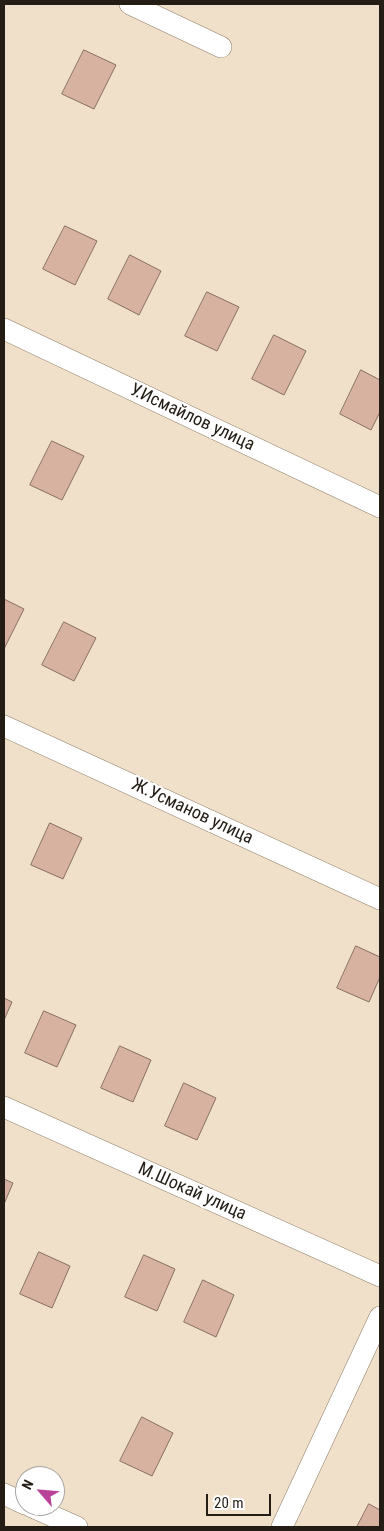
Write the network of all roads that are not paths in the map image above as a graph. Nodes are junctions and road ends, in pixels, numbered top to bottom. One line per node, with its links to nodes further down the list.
1 (130, 4): 2 (street)
2 (221, 47)
3 (4, 329): 4 (street, У.Исмайлов улица)
4 (380, 507)
5 (4, 726): 6 (street, Ж.Усманов улица)
6 (380, 898)
7 (4, 1108): 8 (street, М.Шокай улица)
8 (380, 1276)
9 (380, 1317): 12 (street)
10 (52, 1516): 11 (street)
11 (77, 1527)
12 (282, 1527)

